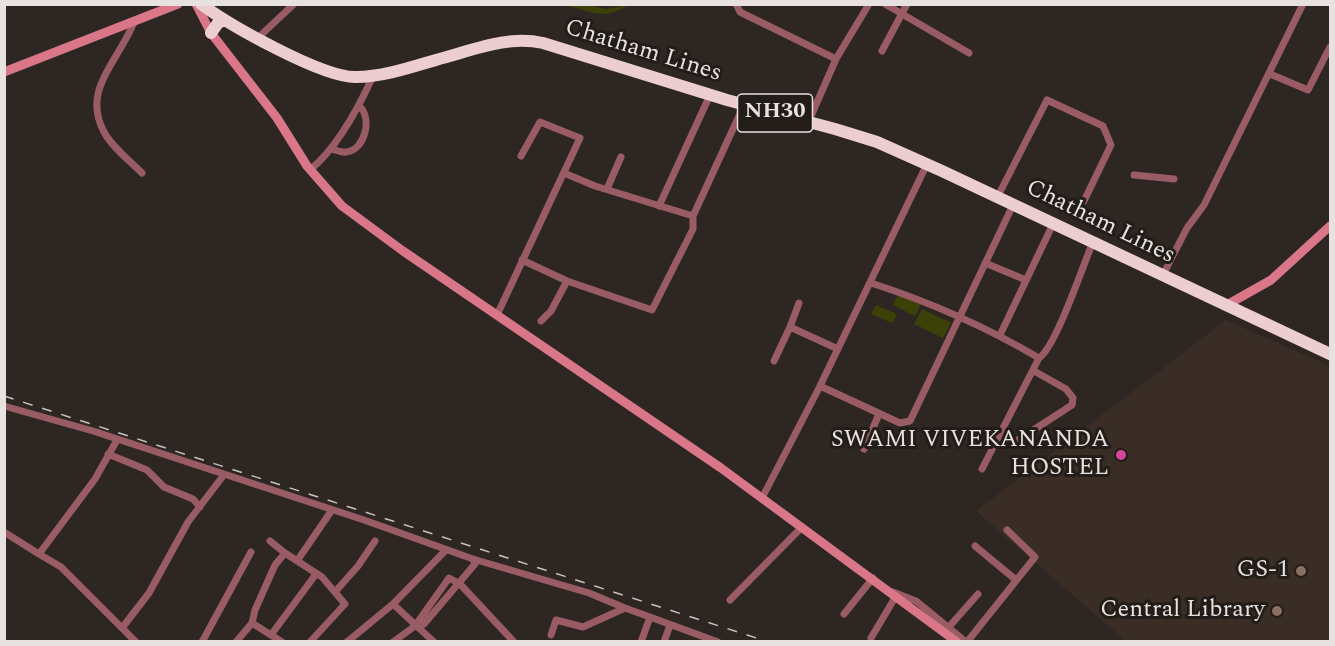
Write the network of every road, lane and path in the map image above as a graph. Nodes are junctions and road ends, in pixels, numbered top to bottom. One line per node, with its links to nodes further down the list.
1 (178, 4): 13 (street)
2 (196, 4): 14 (street)
3 (201, 4): 12 (highway, Chatham Lines / NH30)
4 (212, 4): 15 (highway, Chatham Lines / NH30)
5 (294, 4): 15 (street)
6 (736, 4): 19 (street)
7 (869, 4): 19 (street)
8 (885, 4): 11 (street)
9 (907, 4): 11 (street)
10 (1304, 4): 21 (street)
11 (902, 14): 17 (street); 18 (street)
12 (225, 20): 14 (highway); 22 (highway, Chatham Lines / NH30)
13 (134, 22): 20 (street); 33 (street)
14 (211, 33): 32 (street)
15 (262, 34): 26 (highway, Chatham Lines / NH30)
16 (1330, 47): 21 (street)
17 (882, 51)
18 (969, 53)
19 (836, 59): 27 (street)
20 (4, 72)
21 (1269, 74): 48 (street)
22 (373, 76): 23 (highway, Chatham Lines / NH30); 25 (street)
23 (710, 95): 24 (highway, Chatham Lines / NH30); 41 (street)
24 (744, 105): 26 (highway, Chatham Lines / NH30); 42 (street)
25 (359, 106): 28 (street); 28 (street)
26 (767, 108): 27 (highway, Chatham Lines / NH30); 31 (highway, Chatham Lines / NH30)
27 (812, 116): 38 (highway, Chatham Lines / NH30)
28 (332, 148): 32 (street)
29 (521, 156): 34 (street)
30 (621, 157): 37 (street)
31 (927, 164): 40 (highway, Chatham Lines / NH30); 51 (street)
32 (310, 170): 54 (street)
33 (142, 173)
34 (564, 173): 37 (street); 46 (street)
35 (1134, 175): 36 (street)
36 (1174, 179)
37 (607, 189): 41 (street)
38 (1000, 192): 39 (street); 48 (highway, Chatham Lines / NH30)
39 (1084, 201)
40 (1013, 205): 43 (highway, Chatham Lines / NH30); 47 (street)
41 (659, 206): 42 (street)
42 (693, 216): 50 (street)
43 (1053, 224): 45 (highway, Chatham Lines / NH30); 49 (street)
44 (1330, 226): 53 (street)
45 (1092, 242): 53 (highway, Chatham Lines / NH30); 62 (street)
46 (522, 260): 50 (street); 54 (street)
47 (985, 262): 49 (street); 55 (street)
48 (1166, 271): 53 (highway, Chatham Lines / NH30)
49 (1026, 280): 58 (street)
50 (567, 281): 56 (street)
51 (871, 283): 55 (street); 59 (street)
52 (799, 303): 57 (street)
53 (1228, 304): 60 (highway, Chatham Lines / NH30); 61 (highway, Chatham Lines / NH30)
54 (497, 315): 74 (street)
55 (960, 316): 58 (street); 67 (street)
56 (541, 321)
57 (790, 327): 59 (street); 63 (street)
58 (1000, 335): 62 (street)
59 (838, 349): 65 (street)
60 (1330, 349)
61 (1330, 354)
62 (1040, 358): 64 (street)
63 (774, 361)
64 (1034, 371): 68 (street); 68 (street)
65 (820, 386): 67 (street); 74 (street)
66 (4, 406): 69 (street)
67 (879, 414): 70 (street)
68 (1000, 435): 72 (street)
69 (117, 440): 71 (street); 73 (street)
70 (864, 449)
71 (108, 454): 75 (street); 86 (street)
72 (982, 470)
73 (223, 476): 75 (street); 76 (street)
74 (762, 498): 77 (street)
75 (200, 507): 104 (street)
76 (332, 510): 83 (street); 88 (street)
77 (802, 527): 90 (street); 96 (street)
78 (1007, 530): 91 (street)
79 (4, 532): 86 (street)
80 (270, 540): 85 (street)
81 (375, 541): 93 (street)
82 (975, 546): 91 (street)
83 (446, 550): 87 (street); 97 (street)
84 (251, 552): 111 (street)
85 (285, 553): 88 (street); 101 (street)
86 (39, 554): 104 (street)
87 (473, 559): 92 (street); 98 (street)
88 (297, 561): 89 (street)
89 (316, 574): 93 (street); 106 (street)
90 (873, 579): 94 (street); 99 (street)
91 (1016, 580): 122 (street)
92 (459, 584): 103 (street); 103 (street); 118 (street)
93 (335, 592): 114 (street)
94 (893, 593): 105 (street); 108 (street); 121 (street)
95 (978, 594): 105 (street)
96 (730, 600)
97 (393, 604): 103 (street); 115 (street)
98 (625, 608): 100 (street); 107 (street)
99 (844, 614)
100 (650, 617): 102 (street); 119 (street)
101 (252, 623): 106 (street); 112 (street)
102 (670, 625): 109 (street); 120 (street)
103 (415, 626): 116 (street); 117 (street)
104 (122, 628): 110 (street)
105 (948, 628): 122 (street)
106 (271, 635): 113 (street)
107 (551, 635)
108 (871, 638)
109 (713, 641)
110 (136, 642)
111 (202, 642)
112 (236, 642)
113 (282, 642)
114 (310, 642)
115 (347, 642)
116 (393, 642)
117 (434, 642)
118 (514, 642)
119 (641, 642)
120 (664, 642)
121 (957, 642)
122 (967, 642)

